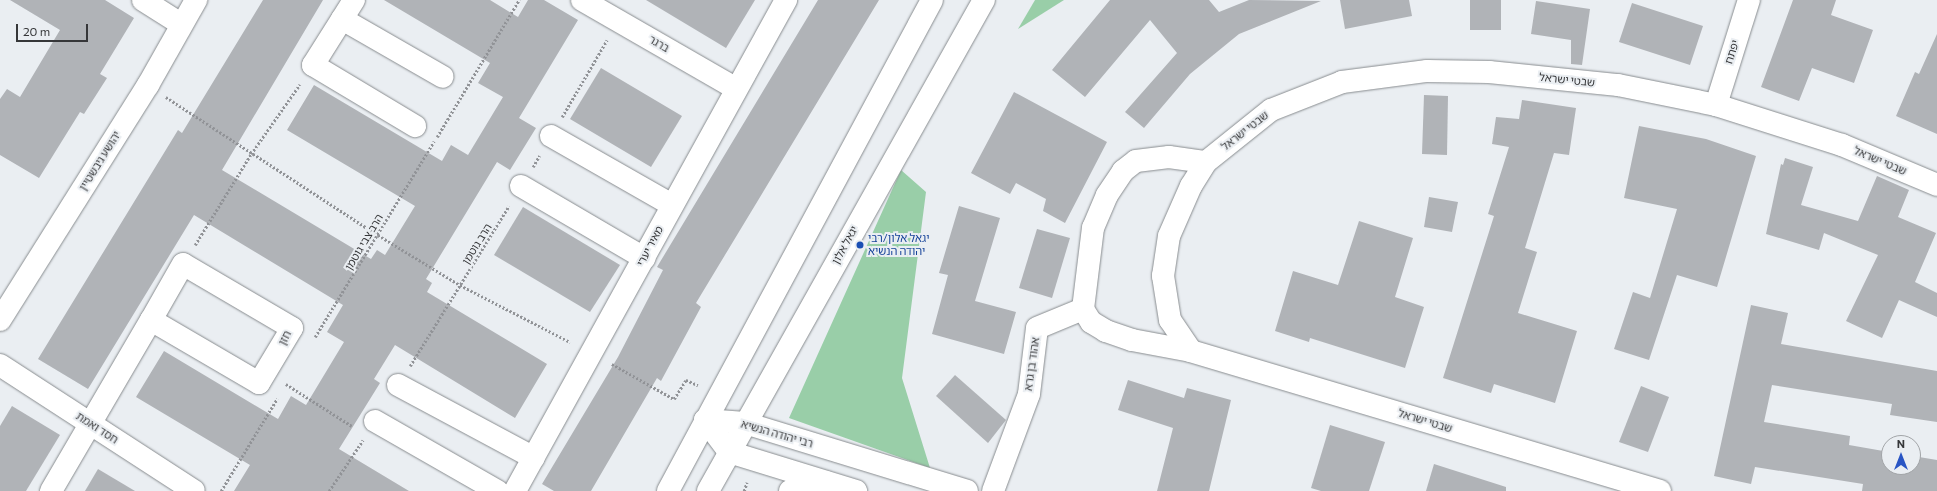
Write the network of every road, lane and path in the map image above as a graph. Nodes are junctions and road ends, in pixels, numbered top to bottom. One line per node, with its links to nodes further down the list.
1 (143, 0): 12 (street)
2 (196, 0): 12 (street, יהושע גיבשטיין)
3 (354, 0): 10 (street)
4 (519, 0): 25 (path, הרב צבי גוטמן)
5 (582, 0): 11 (street, ברגר)
6 (786, 0): 16 (street, מאיר יערי)
7 (932, 0): 41 (street)
8 (984, 0): 44 (street, יגאל אלון)
9 (1749, 0): 17 (street, יפתח)
10 (342, 19): 13 (street); 14 (street)
11 (618, 21): 16 (street, ברגר); 19 (path, הרב גוטמן)
12 (180, 24): 15 (street, יהושע גיבשטיין)
13 (313, 65): 18 (street); 20 (path)
14 (443, 78)
15 (148, 85): 20 (path); 30 (street, יהושע גיבשטיין)
16 (735, 88): 24 (street, מאיר יערי)
17 (1716, 104): 21 (street, שבטי ישראל); 22 (street, שבטי ישראל)
18 (415, 126)
19 (551, 136): 23 (path, הרב גוטמן); 24 (street)
20 (251, 154): 25 (path); 27 (path)
21 (1206, 162): 29 (street); 33 (street, שבטי ישראל)
22 (1937, 185)
23 (521, 186): 26 (street); 28 (path, הרב גוטמן)
24 (672, 205): 26 (street, מאיר יערי)
25 (378, 235): 28 (path); 32 (path, הרב צבי גוטמן)
26 (644, 258): 34 (street, מאיר יערי)
27 (183, 264): 31 (street); 31 (street, חזן)
28 (460, 285): 34 (path); 38 (path, הרב גוטמן)
29 (1083, 309): 33 (street, שבטי ישראל); 60 (street, אהוד בן גרא)
30 (0, 320)
31 (151, 320): 43 (street)
32 (313, 340)
33 (1191, 352): 61 (street, שבטי ישראל)
34 (592, 354): 41 (path); 47 (street, מאיר יערי)
35 (0, 365): 43 (street, חסד ואמת)
36 (290, 378): 37 (path)
37 (286, 384): 39 (path); 45 (path)
38 (398, 385): 47 (street)
39 (283, 390)
40 (280, 394): 51 (path)
41 (719, 394): 42 (street)
42 (705, 420): 44 (street, רבי יהודה הנשיא); 46 (street); 55 (street)
43 (91, 424): 49 (street); 50 (street, חסד ואמת)
44 (745, 424): 46 (street, יגאל אלון); 59 (street, רבי יהודה הנשיא)
45 (371, 428): 52 (path); 53 (street)
46 (729, 452): 48 (street); 56 (street, יגאל אלון)
47 (534, 458): 54 (street, מאיר יערי)
48 (827, 482): 57 (street); 58 (street)
49 (51, 491)
50 (194, 491)
51 (222, 491)
52 (329, 491)
53 (497, 491)
54 (515, 491)
55 (668, 491)
56 (708, 491)
57 (790, 491)
58 (856, 491)
59 (967, 491)
60 (993, 491)
61 (1660, 491)

